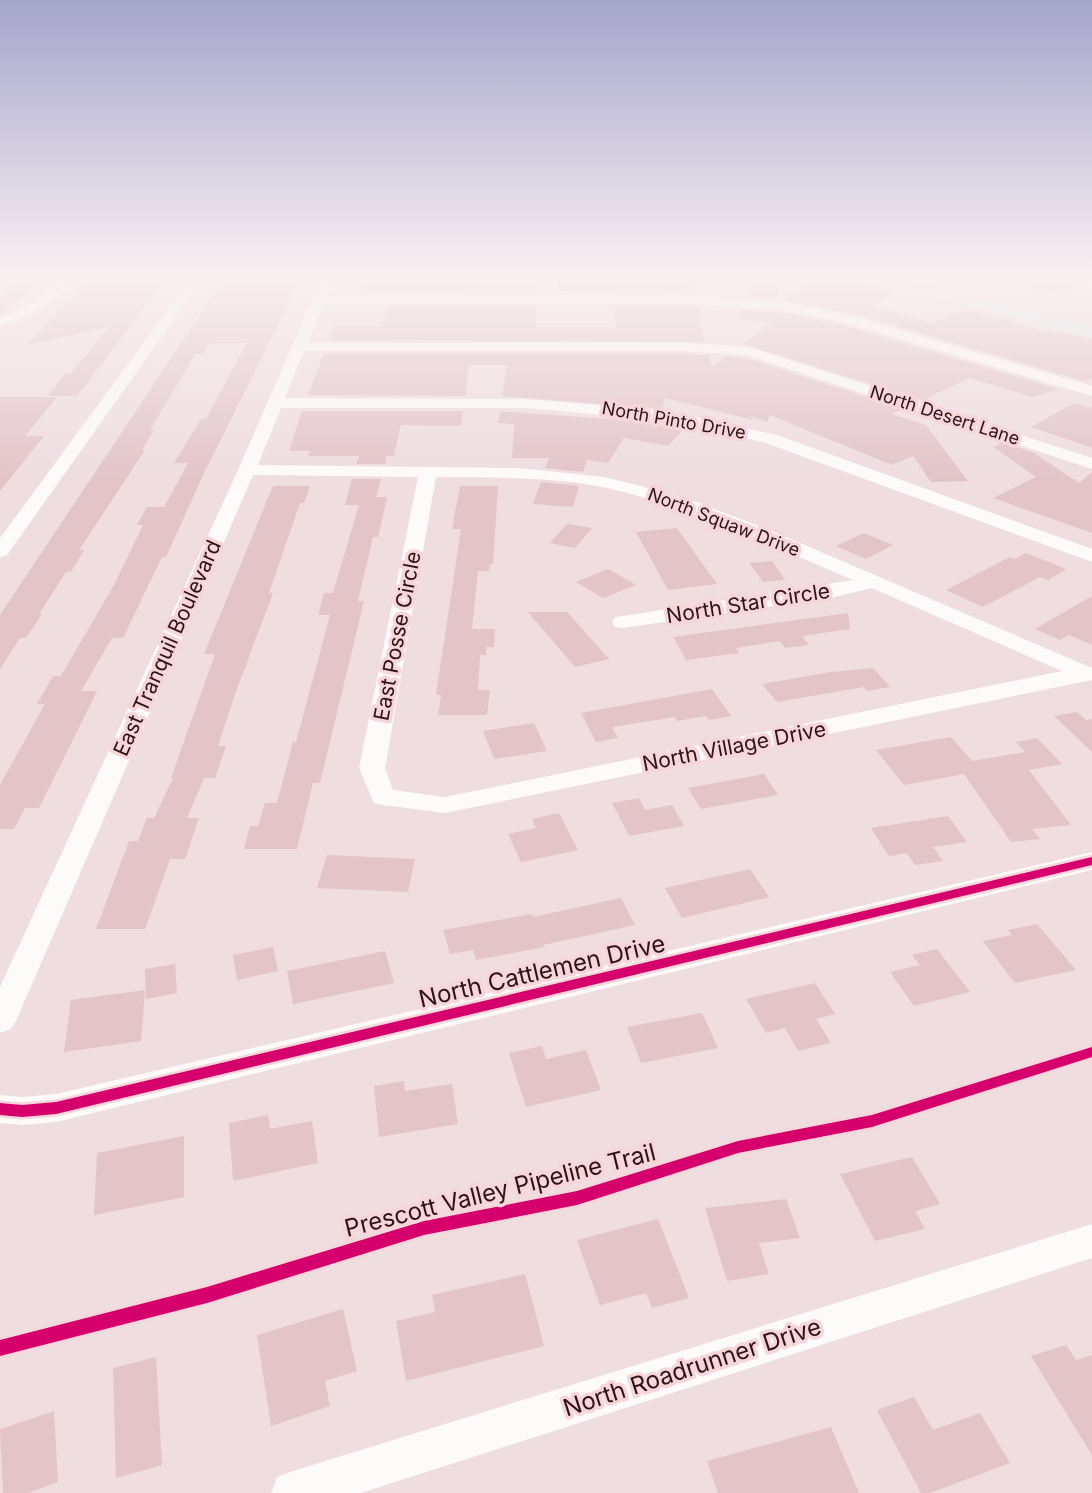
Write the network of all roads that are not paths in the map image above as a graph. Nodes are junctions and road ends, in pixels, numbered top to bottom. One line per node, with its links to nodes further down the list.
1 (148, 343): 10 (street)
2 (299, 343): 4 (street, East Tranquil Boulevard)
3 (927, 343): 5 (street)
4 (297, 347): 6 (street, East Tranquil Boulevard); 7 (street, North Desert Lane)
5 (1092, 391)
6 (276, 403): 8 (street, East Tranquil Boulevard); 12 (street, North Pinto Drive)
7 (1092, 464)
8 (247, 470): 9 (street, North Squaw Drive); 18 (street, East Tranquil Boulevard)
9 (428, 472): 13 (street, North Squaw Drive); 16 (street, East Posse Circle)
10 (8, 529): 11 (street)
11 (0, 551)
12 (1092, 556)
13 (873, 582): 14 (street, North Star Circle); 15 (street, North Squaw Drive)
14 (623, 622)
15 (1088, 675): 16 (street, North Village Drive)
16 (383, 797)
17 (1092, 861): 19 (street, North Cattlemen Drive)
18 (0, 1021)
19 (0, 1109)
20 (1092, 1241): 21 (street, North Roadrunner Drive)
21 (293, 1493)

